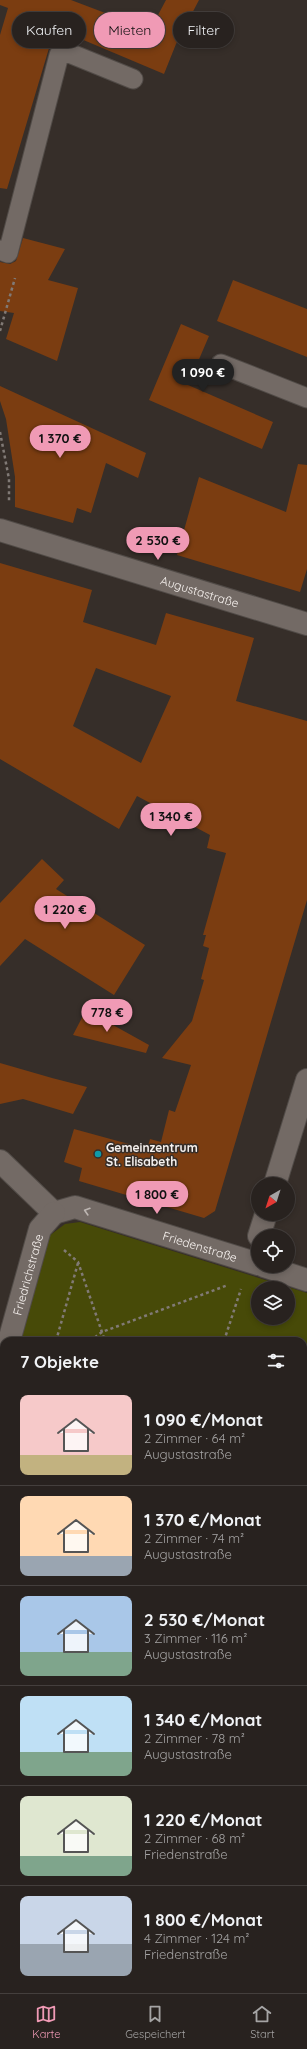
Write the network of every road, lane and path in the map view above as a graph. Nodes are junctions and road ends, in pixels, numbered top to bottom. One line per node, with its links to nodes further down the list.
1 (133, 79): 2 (lane)
2 (4, 252): 3 (path)
3 (0, 331)
4 (221, 364): 5 (lane)
5 (307, 398)
6 (0, 432): 7 (path)
7 (9, 506)
8 (0, 530): 9 (street, Augustastraße)
9 (307, 624)
10 (307, 1080): 12 (street)
11 (0, 1161): 13 (street)
12 (277, 1177)
13 (54, 1213): 14 (street, Friedrichstraße); 16 (street, Friedenstraße, one-way to 13)
14 (40, 1229): 15 (path); 22 (street, Friedrichstraße)
15 (78, 1262): 21 (path); 23 (path)
16 (251, 1267)
17 (251, 1270): 21 (path)
18 (253, 1273): 26 (path)
19 (277, 1273): 20 (street, Friedenstraße)
20 (307, 1280)
21 (102, 1332): 24 (path); 25 (path)
22 (10, 1337)
23 (57, 1337)
24 (95, 1337)
25 (104, 1337)
26 (226, 1337)

